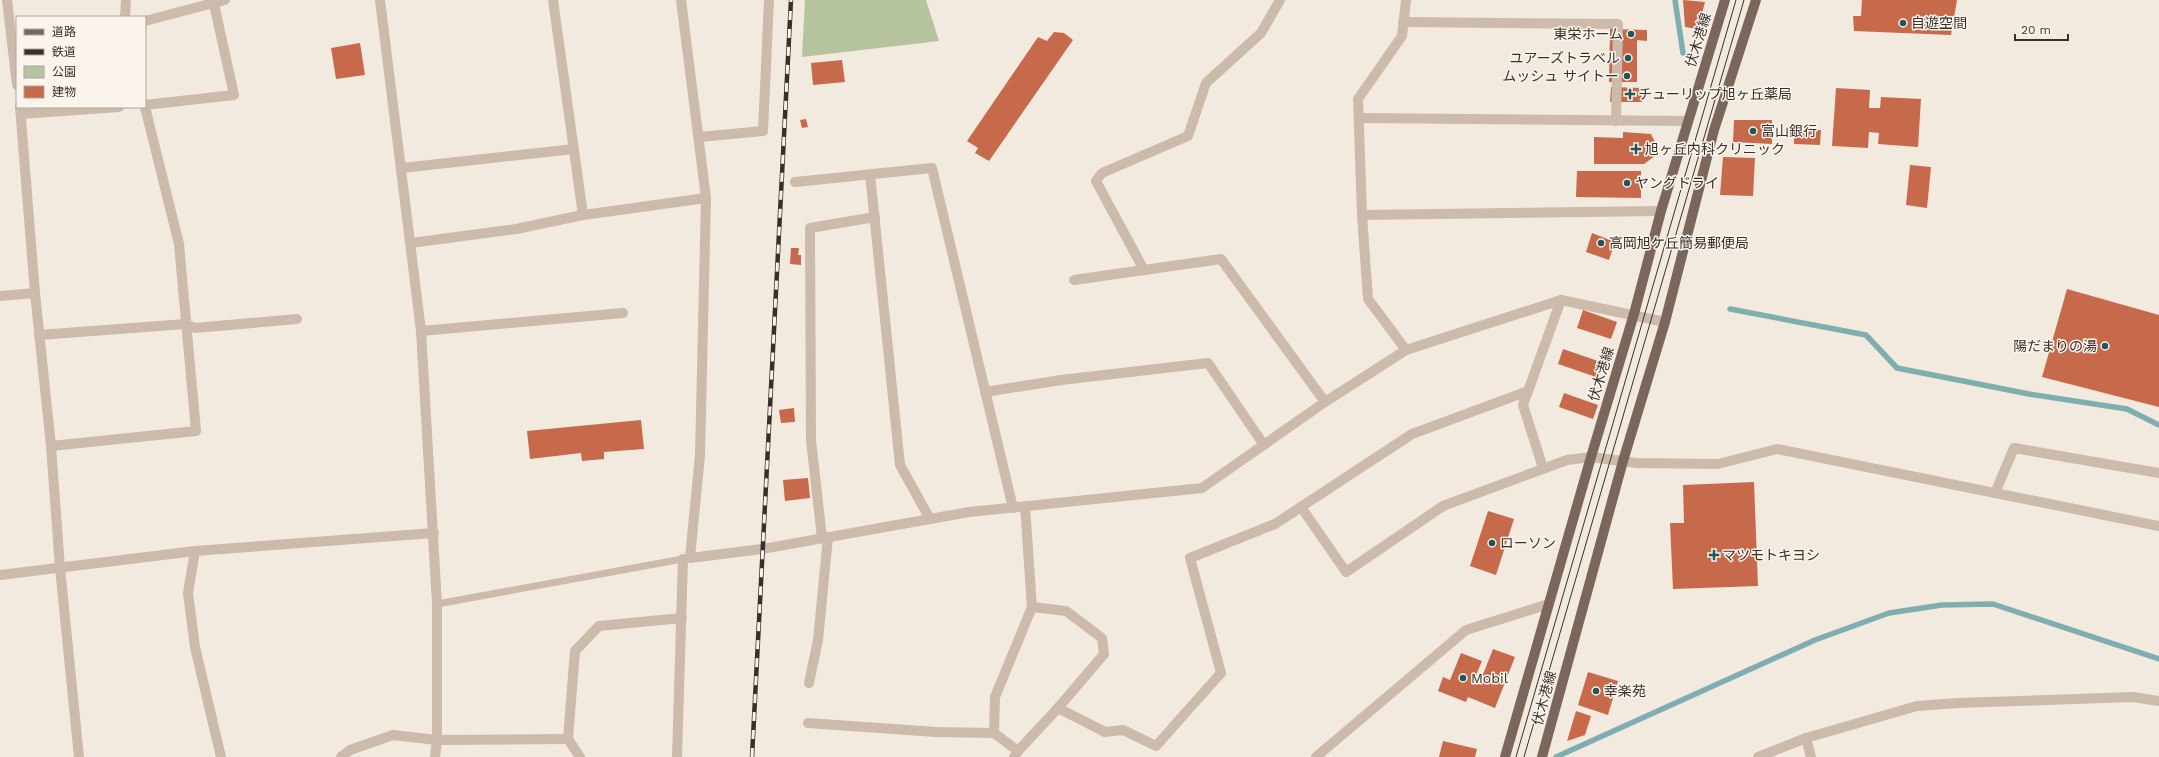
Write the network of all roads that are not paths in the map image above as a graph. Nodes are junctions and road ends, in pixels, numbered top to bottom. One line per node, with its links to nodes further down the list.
1 (7, 0): 16 (street)
2 (126, 0): 13 (street)
3 (225, 0): 12 (street)
4 (380, 0): 26 (street)
5 (553, 0): 25 (street)
6 (681, 0): 24 (street)
7 (769, 0): 24 (street)
8 (1280, 0): 35 (street)
9 (1406, 0): 15 (street)
10 (1725, 0): 23 (main road, 伏木港線)
11 (1756, 0): 43 (main road, 伏木港線)
12 (214, 4): 14 (street); 17 (street)
13 (125, 16)
14 (146, 20)
15 (1404, 22): 21 (street); 22 (street)
16 (16, 76)
17 (146, 106)
18 (94, 108): 20 (street)
19 (145, 108): 44 (street)
20 (20, 111): 37 (street)
21 (1359, 118): 22 (street); 32 (street)
22 (1616, 121): 23 (street)
23 (1687, 121): 30 (main road, 伏木港線)
24 (699, 137): 29 (street)
25 (574, 149): 26 (street); 31 (street)
26 (402, 168): 34 (street)
27 (870, 174): 28 (street); 33 (street); 49 (street)
28 (795, 182)
29 (706, 198): 31 (street); 66 (street)
30 (1661, 210): 32 (street); 41 (main road, 伏木港線)
31 (583, 215): 34 (street)
32 (1362, 215): 47 (street)
33 (875, 217): 61 (street); 64 (street)
34 (411, 243): 45 (street)
35 (1144, 270): 36 (street); 50 (street)
36 (1074, 280)
37 (35, 294): 38 (street); 46 (street)
38 (0, 296)
39 (1561, 300): 41 (street); 47 (street); 48 (street)
40 (623, 313): 45 (street)
41 (1634, 314): 43 (street); 53 (main road, 伏木港線)
42 (297, 319): 44 (street)
43 (1665, 322): 54 (main road, 伏木港線)
44 (186, 324): 46 (street); 52 (street)
45 (422, 331): 63 (street)
46 (39, 335): 52 (street)
47 (1406, 350): 50 (street)
48 (1528, 391): 55 (street); 59 (street)
49 (985, 392): 51 (street); 60 (street)
50 (1325, 402): 51 (street)
51 (1264, 445): 58 (street)
52 (51, 446): 67 (street)
53 (1591, 457): 54 (street); 55 (street); 70 (main road, 伏木港線)
54 (1623, 461): 57 (street); 90 (main road, 伏木港線)
55 (1543, 468): 59 (street)
56 (2159, 473): 57 (street)
57 (1995, 493): 62 (street)
58 (1025, 506): 60 (street); 71 (street)
59 (1301, 507): 75 (street)
60 (1013, 508): 61 (street)
61 (930, 519): 64 (street)
62 (2159, 526)
63 (434, 533): 65 (street); 69 (street)
64 (825, 538): 66 (street); 73 (street)
65 (196, 551): 67 (street); 83 (street)
66 (686, 559): 69 (lane); 72 (street)
67 (60, 568): 68 (street); 82 (street)
68 (0, 575)
69 (437, 604): 80 (street)
70 (1549, 604): 88 (street); 89 (main road, 伏木港線)
71 (1032, 607): 75 (street); 77 (street)
72 (682, 618): 79 (street); 87 (street)
73 (809, 683)
74 (2159, 701): 78 (street)
75 (1058, 708): 81 (street)
76 (808, 723): 77 (street)
77 (994, 733): 81 (street)
78 (1806, 738): 91 (street); 92 (street)
79 (568, 739): 80 (street); 86 (street)
80 (437, 740): 84 (street); 85 (street)
81 (1016, 754)
82 (80, 757)
83 (221, 757)
84 (341, 757)
85 (435, 757)
86 (580, 757)
87 (676, 757)
88 (1316, 757)
89 (1505, 757)
90 (1542, 757)
91 (1758, 757)
92 (1811, 757)

